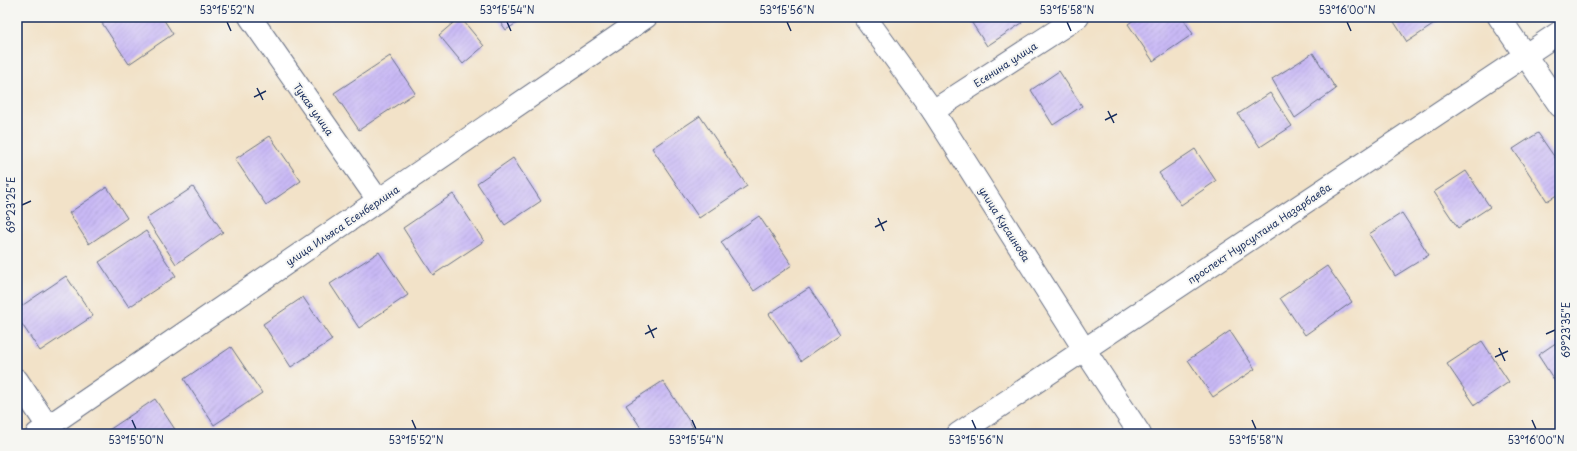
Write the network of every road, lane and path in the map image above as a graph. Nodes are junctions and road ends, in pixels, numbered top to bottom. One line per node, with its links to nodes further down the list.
1 (250, 17): 10 (street, Тукая улица)
2 (646, 17): 10 (street, улица Ильяса Есенберлина)
3 (865, 17): 9 (street, улица Кусаинова)
4 (1078, 17): 9 (street, Есенина улица)
5 (1499, 17): 7 (street)
6 (1560, 32): 7 (street, проспект Нурсултана Назарбаева)
7 (1526, 56): 8 (street); 11 (street, проспект Нурсултана Назарбаева)
8 (1560, 106)
9 (933, 110): 11 (street, улица Кусаинова)
10 (378, 200): 13 (street, улица Ильяса Есенберлина)
11 (1084, 350): 14 (street, проспект Нурсултана Назарбаева); 15 (street, улица Кусаинова)
12 (17, 380): 13 (street)
13 (46, 432)
14 (958, 434)
15 (1140, 434)

